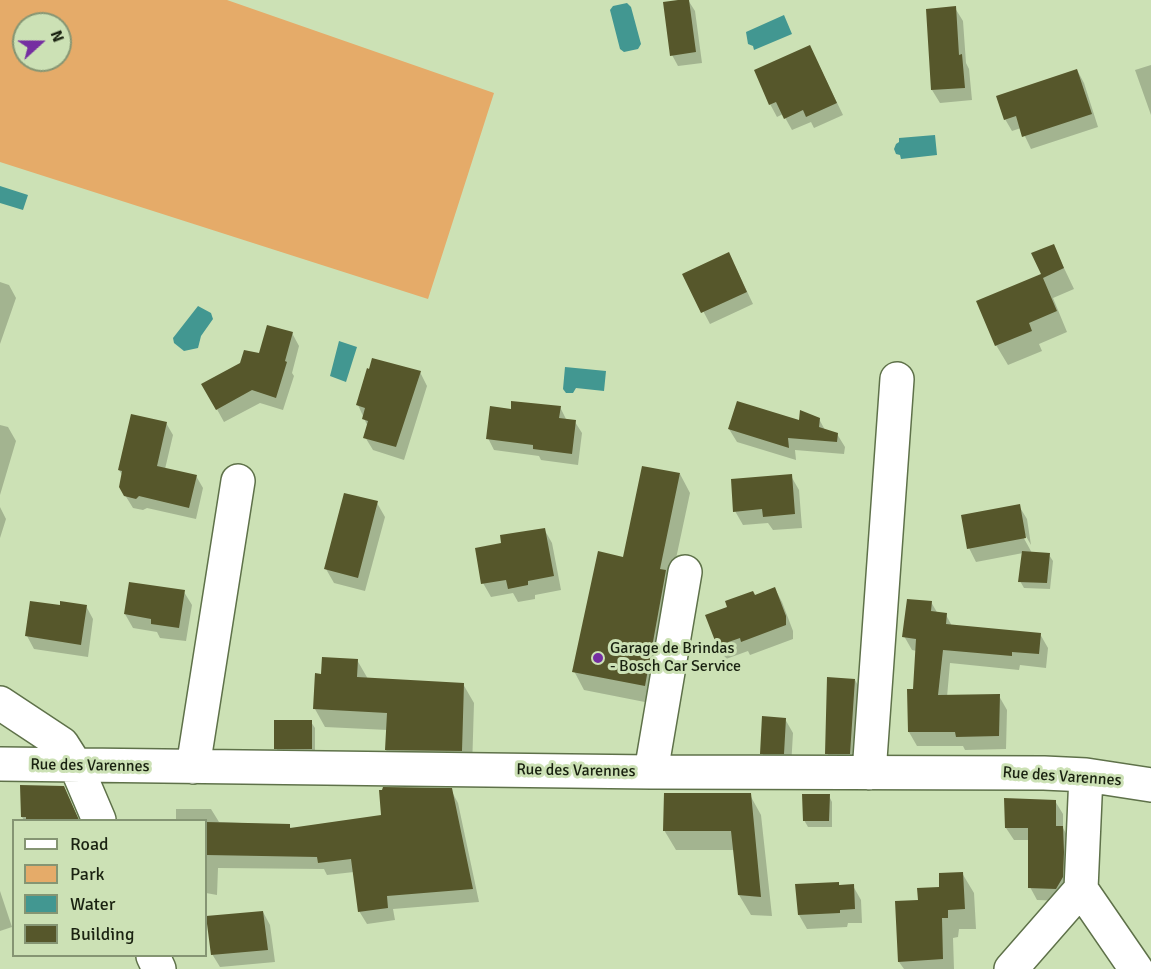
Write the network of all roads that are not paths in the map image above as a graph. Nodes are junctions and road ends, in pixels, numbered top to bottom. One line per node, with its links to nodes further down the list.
1 (897, 379): 9 (street)
2 (238, 481): 7 (street)
3 (685, 572): 8 (street)
4 (0, 703): 6 (street)
5 (0, 764): 6 (street, Rue des Varennes)
6 (76, 766): 7 (street, Rue des Varennes); 12 (street)
7 (193, 767): 8 (street, Rue des Varennes)
8 (651, 772): 9 (street, Rue des Varennes)
9 (869, 773): 10 (street, Rue des Varennes)
10 (1086, 776): 11 (street, Rue des Varennes); 13 (street)
11 (1151, 784)
12 (99, 819)
13 (1081, 889): 14 (street); 15 (street)
14 (1011, 969)
15 (1136, 969)

